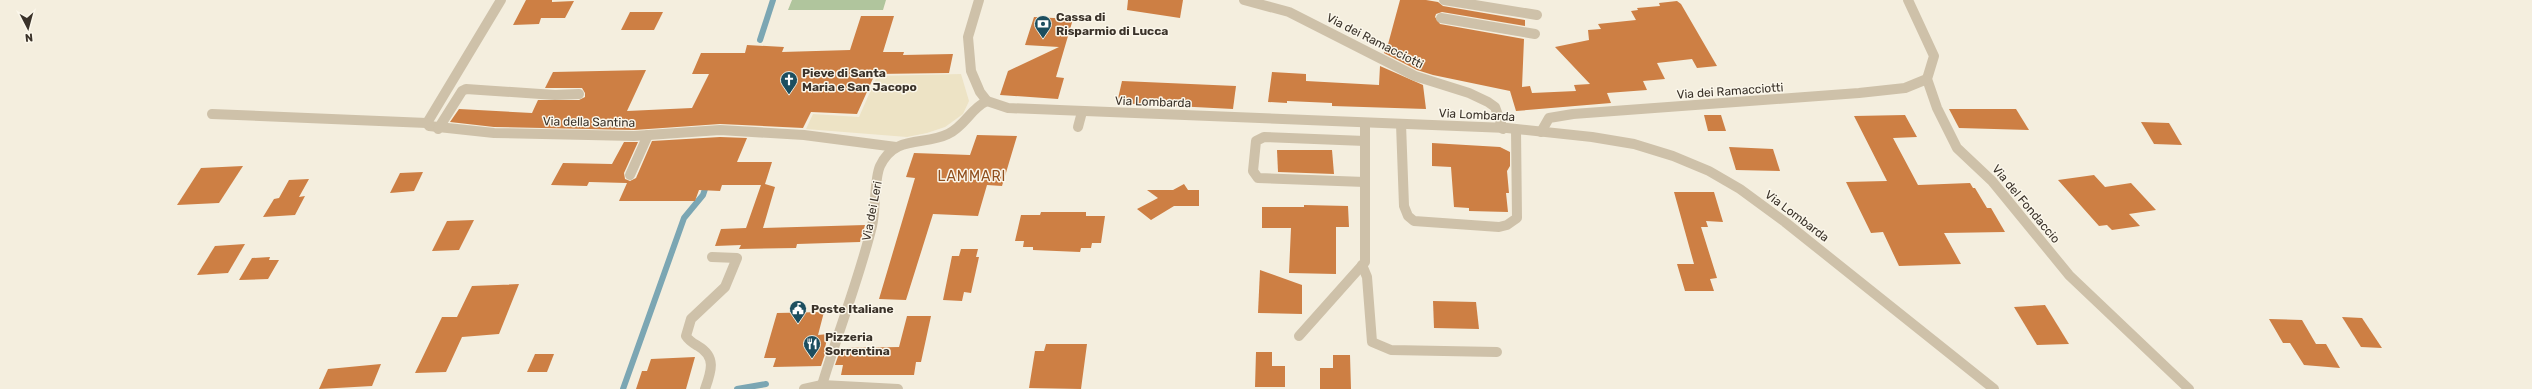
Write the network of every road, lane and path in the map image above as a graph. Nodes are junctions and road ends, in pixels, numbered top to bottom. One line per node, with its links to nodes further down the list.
1 (501, 0): 14 (street)
2 (979, 0): 11 (street)
3 (1244, 0): 19 (street, Via dei Ramacciotti)
4 (1444, 0): 6 (street)
5 (1908, 0): 9 (street)
6 (1537, 15)
7 (1441, 18): 8 (street)
8 (1535, 34)
9 (1927, 79): 21 (street, Via dei Ramacciotti); 36 (street, Via del Fondaccio)
10 (579, 94): 18 (street)
11 (978, 104): 12 (street, Via Lombarda); 24 (street)
12 (1082, 112): 15 (street, Via Lombarda); 17 (street)
13 (212, 114): 14 (street)
14 (427, 123): 18 (street, Via della Santina)
15 (1365, 123): 16 (street, Via Lombarda); 23 (street)
16 (1401, 124): 19 (street, Via Lombarda); 20 (street)
17 (1078, 127)
18 (438, 129): 22 (street, Via della Santina)
19 (1503, 129): 20 (street, Via Lombarda)
20 (1516, 130): 21 (street, Via Lombarda)
21 (1541, 132): 35 (street, Via Lombarda)
22 (648, 135): 24 (street, Via della Santina); 25 (street)
23 (1365, 140): 26 (street); 26 (street)
24 (896, 147): 31 (street, Via dei Leri)
25 (630, 175)
26 (1365, 182): 28 (street)
27 (712, 257): 32 (street)
28 (1362, 265): 29 (street); 30 (street)
29 (1299, 336)
30 (1497, 352)
31 (822, 385): 33 (street); 34 (street)
32 (705, 389)
33 (804, 389)
34 (898, 389)
35 (1994, 389)
36 (2189, 389)

